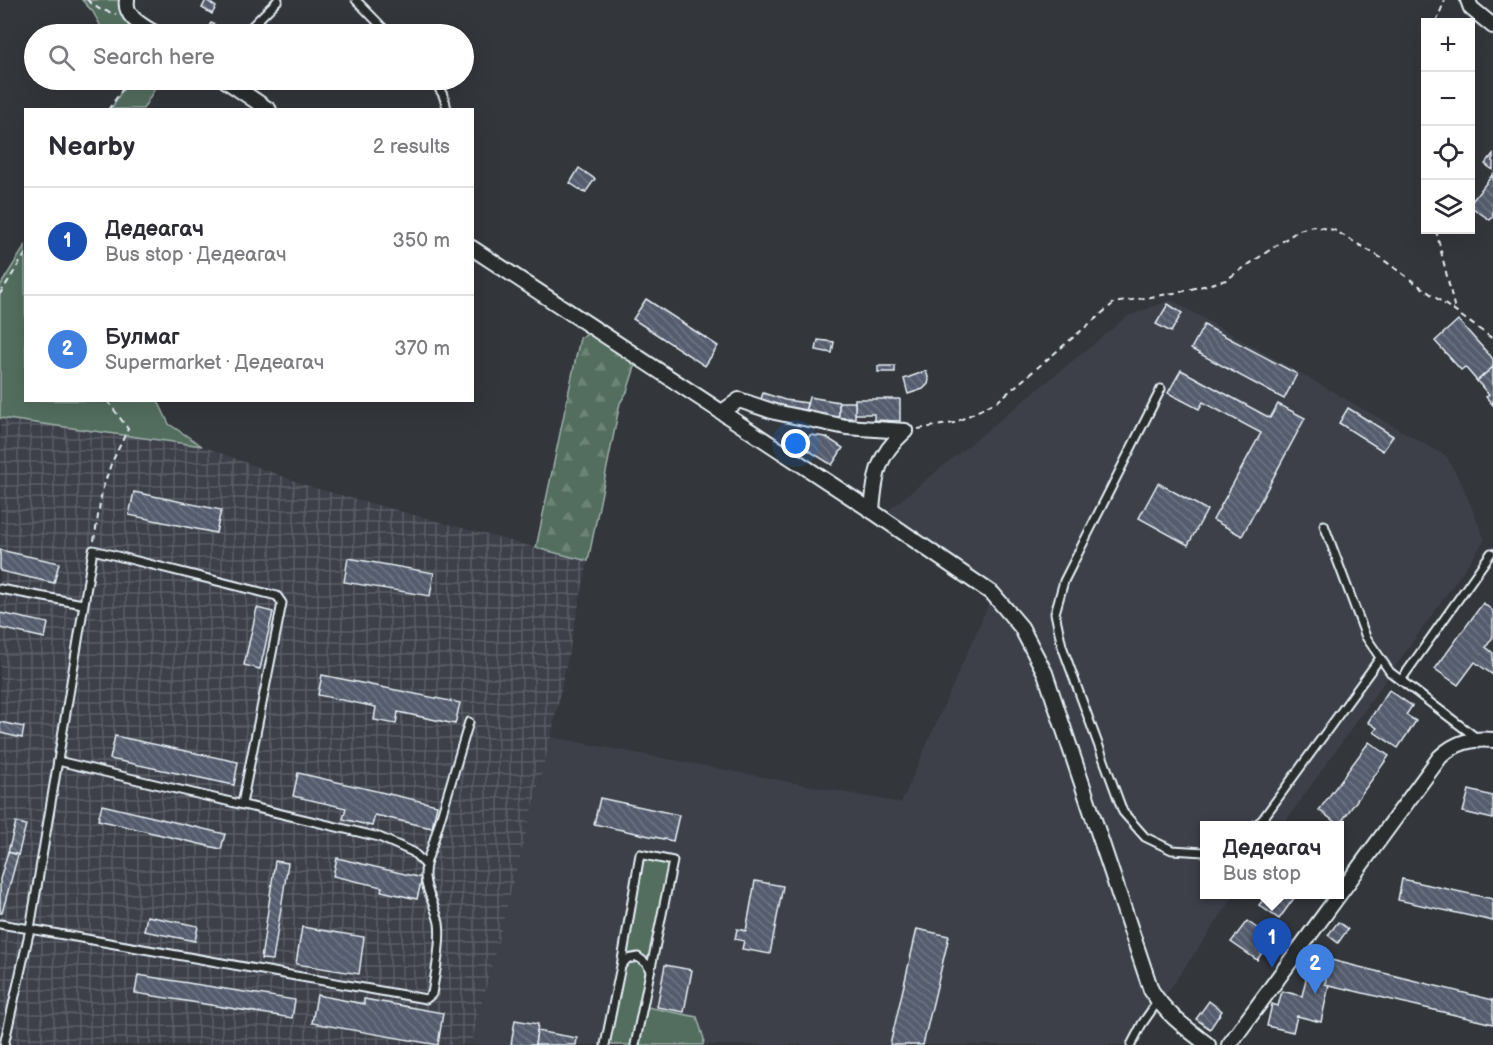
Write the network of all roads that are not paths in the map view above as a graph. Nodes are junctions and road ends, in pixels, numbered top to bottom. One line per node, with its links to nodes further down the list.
1 (127, 0): 5 (street)
2 (278, 0): 6 (lane)
3 (356, 0): 7 (lane)
4 (1468, 0): 8 (street)
5 (140, 24)
6 (254, 24)
7 (379, 24)
8 (1493, 26)
9 (240, 90): 11 (street)
10 (441, 90): 12 (lane)
11 (266, 108)
12 (447, 108)
13 (474, 249): 15 (street)
14 (1161, 389): 29 (lane)
15 (722, 412): 16 (street); 16 (street)
16 (872, 511): 37 (street)
17 (1324, 525): 21 (lane)
18 (1491, 553): 22 (lane)
19 (0, 589): 20 (lane)
20 (83, 604): 26 (lane); 27 (lane)
21 (1380, 658): 22 (lane); 28 (lane)
22 (1401, 680): 24 (lane)
23 (470, 722): 30 (lane)
24 (1478, 739): 25 (street); 31 (street)
25 (1493, 740)
26 (58, 761): 27 (lane); 34 (lane)
27 (242, 804): 30 (lane)
28 (1260, 821)
29 (1200, 852)
30 (424, 864): 34 (lane)
31 (1344, 888)
32 (1336, 899): 43 (street)
33 (0, 924): 34 (lane)
34 (30, 929): 38 (lane)
35 (621, 966): 36 (lane); 36 (lane); 39 (lane)
36 (650, 971): 40 (lane)
37 (1158, 1001): 41 (lane); 42 (street)
38 (4, 1045)
39 (605, 1045)
40 (635, 1045)
41 (1131, 1045)
42 (1208, 1045)
43 (1229, 1045)

